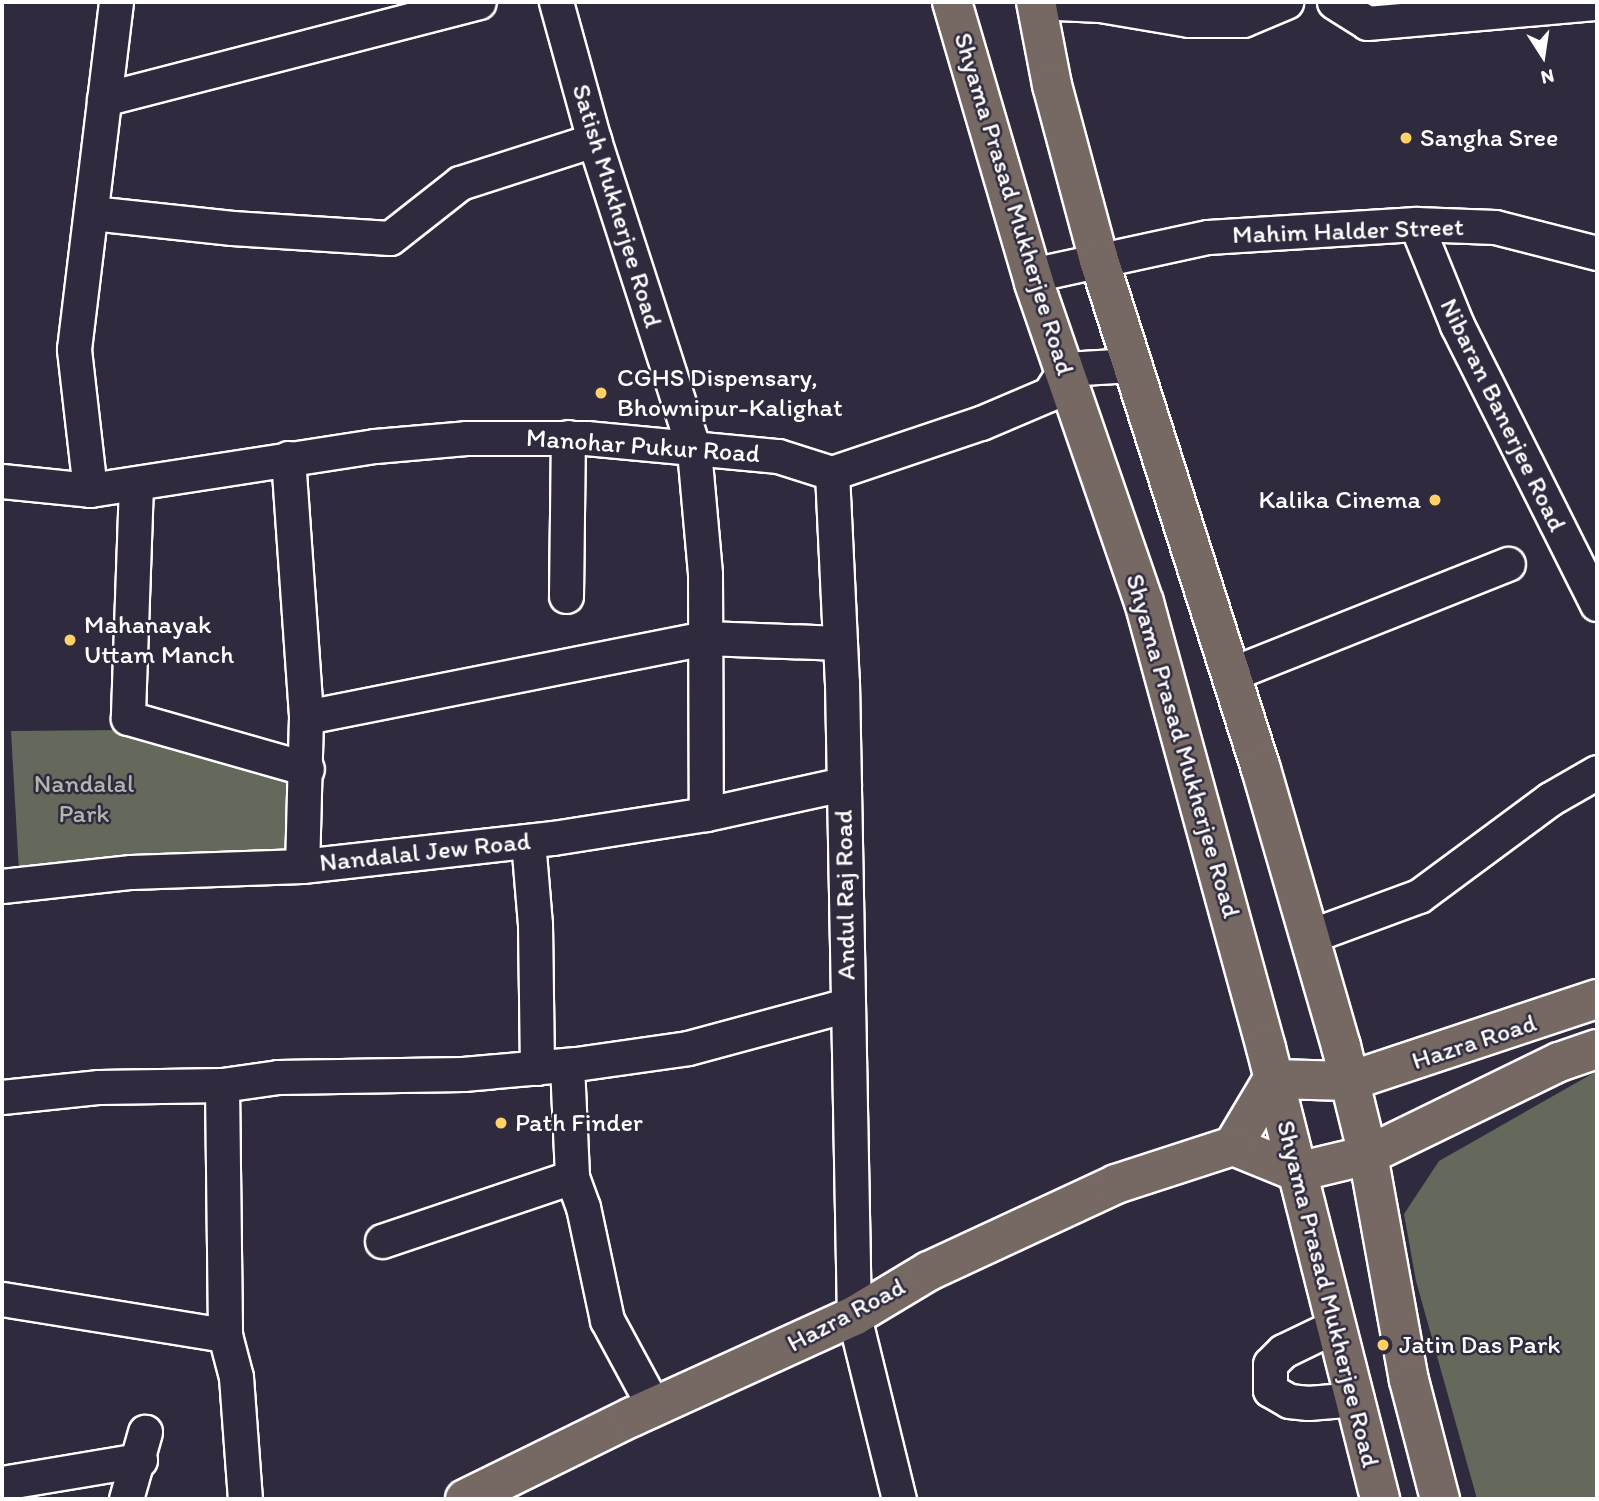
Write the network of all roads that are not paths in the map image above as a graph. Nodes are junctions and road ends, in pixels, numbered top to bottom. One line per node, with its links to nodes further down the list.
1 (116, 2): 9 (street)
2 (479, 2): 9 (street)
3 (556, 2): 10 (street, Satish Mukherjee Road)
4 (952, 2): 15 (main road, Shyama Prasad Mukherjee Road)
5 (1036, 2): 6 (street); 14 (main road)
6 (1286, 2)
7 (1334, 2): 8 (street)
8 (1597, 3)
9 (104, 99): 11 (street)
10 (594, 139): 11 (street); 19 (street, Satish Mukherjee Road)
11 (92, 214): 24 (street)
12 (1416, 223): 13 (street, Mahim Halder Street); 14 (street, Mahim Halder Street); 27 (street, Nibaran Banerjee Road)
13 (1597, 253)
14 (1099, 260): 15 (street, Mahim Halder Street); 16 (main road)
15 (1032, 275): 17 (main road, Shyama Prasad Mukherjee Road)
16 (1132, 365): 17 (street); 30 (main road)
17 (1065, 369): 21 (street); 44 (main road, Shyama Prasad Mukherjee Road)
18 (568, 437): 19 (street, Manohar Pukur Road); 20 (street, Manohar Pukur Road); 26 (street)
19 (694, 450): 21 (street, Manohar Pukur Road); 28 (street, Satish Mukherjee Road)
20 (288, 458): 23 (street, Manohar Pukur Road); 31 (street)
21 (832, 473): 29 (street, Andul Raj Road)
22 (2, 481): 24 (street, Manohar Pukur Road)
23 (136, 484): 24 (street, Manohar Pukur Road); 32 (street)
24 (90, 490)
25 (1508, 564): 30 (street)
26 (566, 596)
27 (1597, 604)
28 (705, 638): 29 (street); 31 (street); 35 (street, Satish Mukherjee Road)
29 (840, 643): 34 (street, Andul Raj Road)
30 (1231, 674): 39 (main road)
31 (306, 718): 32 (street)
32 (307, 769): 37 (street)
33 (1597, 772): 39 (street)
34 (844, 784): 35 (street, Nandalal Jew Road); 41 (street, Andul Raj Road)
35 (706, 814): 36 (street, Nandalal Jew Road)
36 (528, 841): 37 (street, Nandalal Jew Road); 43 (street)
37 (302, 866): 38 (street, Nandalal Jew Road)
38 (2, 886)
39 (1310, 936): 45 (main road)
40 (1597, 999): 45 (main road, Hazra Road)
41 (847, 1005): 43 (street); 54 (street, Andul Raj Road)
42 (1597, 1049): 49 (main road, Hazra Road)
43 (552, 1066): 46 (street); 51 (street)
44 (1273, 1079): 45 (main road, Hazra Road); 48 (main road); 50 (main road, Shyama Prasad Mukherjee Road)
45 (1350, 1081): 49 (main road)
46 (222, 1085): 47 (street); 56 (street)
47 (2, 1097)
48 (1233, 1146): 50 (main road); 54 (main road, Hazra Road)
49 (1367, 1155): 50 (main road, Hazra Road); 65 (main road)
50 (1297, 1172): 55 (main road, Shyama Prasad Mukherjee Road)
51 (572, 1177): 52 (street); 58 (street)
52 (382, 1241)
53 (2, 1299): 56 (street)
54 (854, 1316): 58 (main road, Hazra Road); 63 (street, Andul Raj Road)
55 (1337, 1325): 57 (main road, Shyama Prasad Mukherjee Road); 57 (street)
56 (225, 1335): 61 (street)
57 (1357, 1399): 64 (main road, Shyama Prasad Mukherjee Road)
58 (654, 1406): 62 (main road, Hazra Road)
59 (2, 1483): 60 (street)
60 (126, 1499)
61 (244, 1499)
62 (465, 1499)
63 (899, 1499)
64 (1380, 1499)
65 (1440, 1499)

